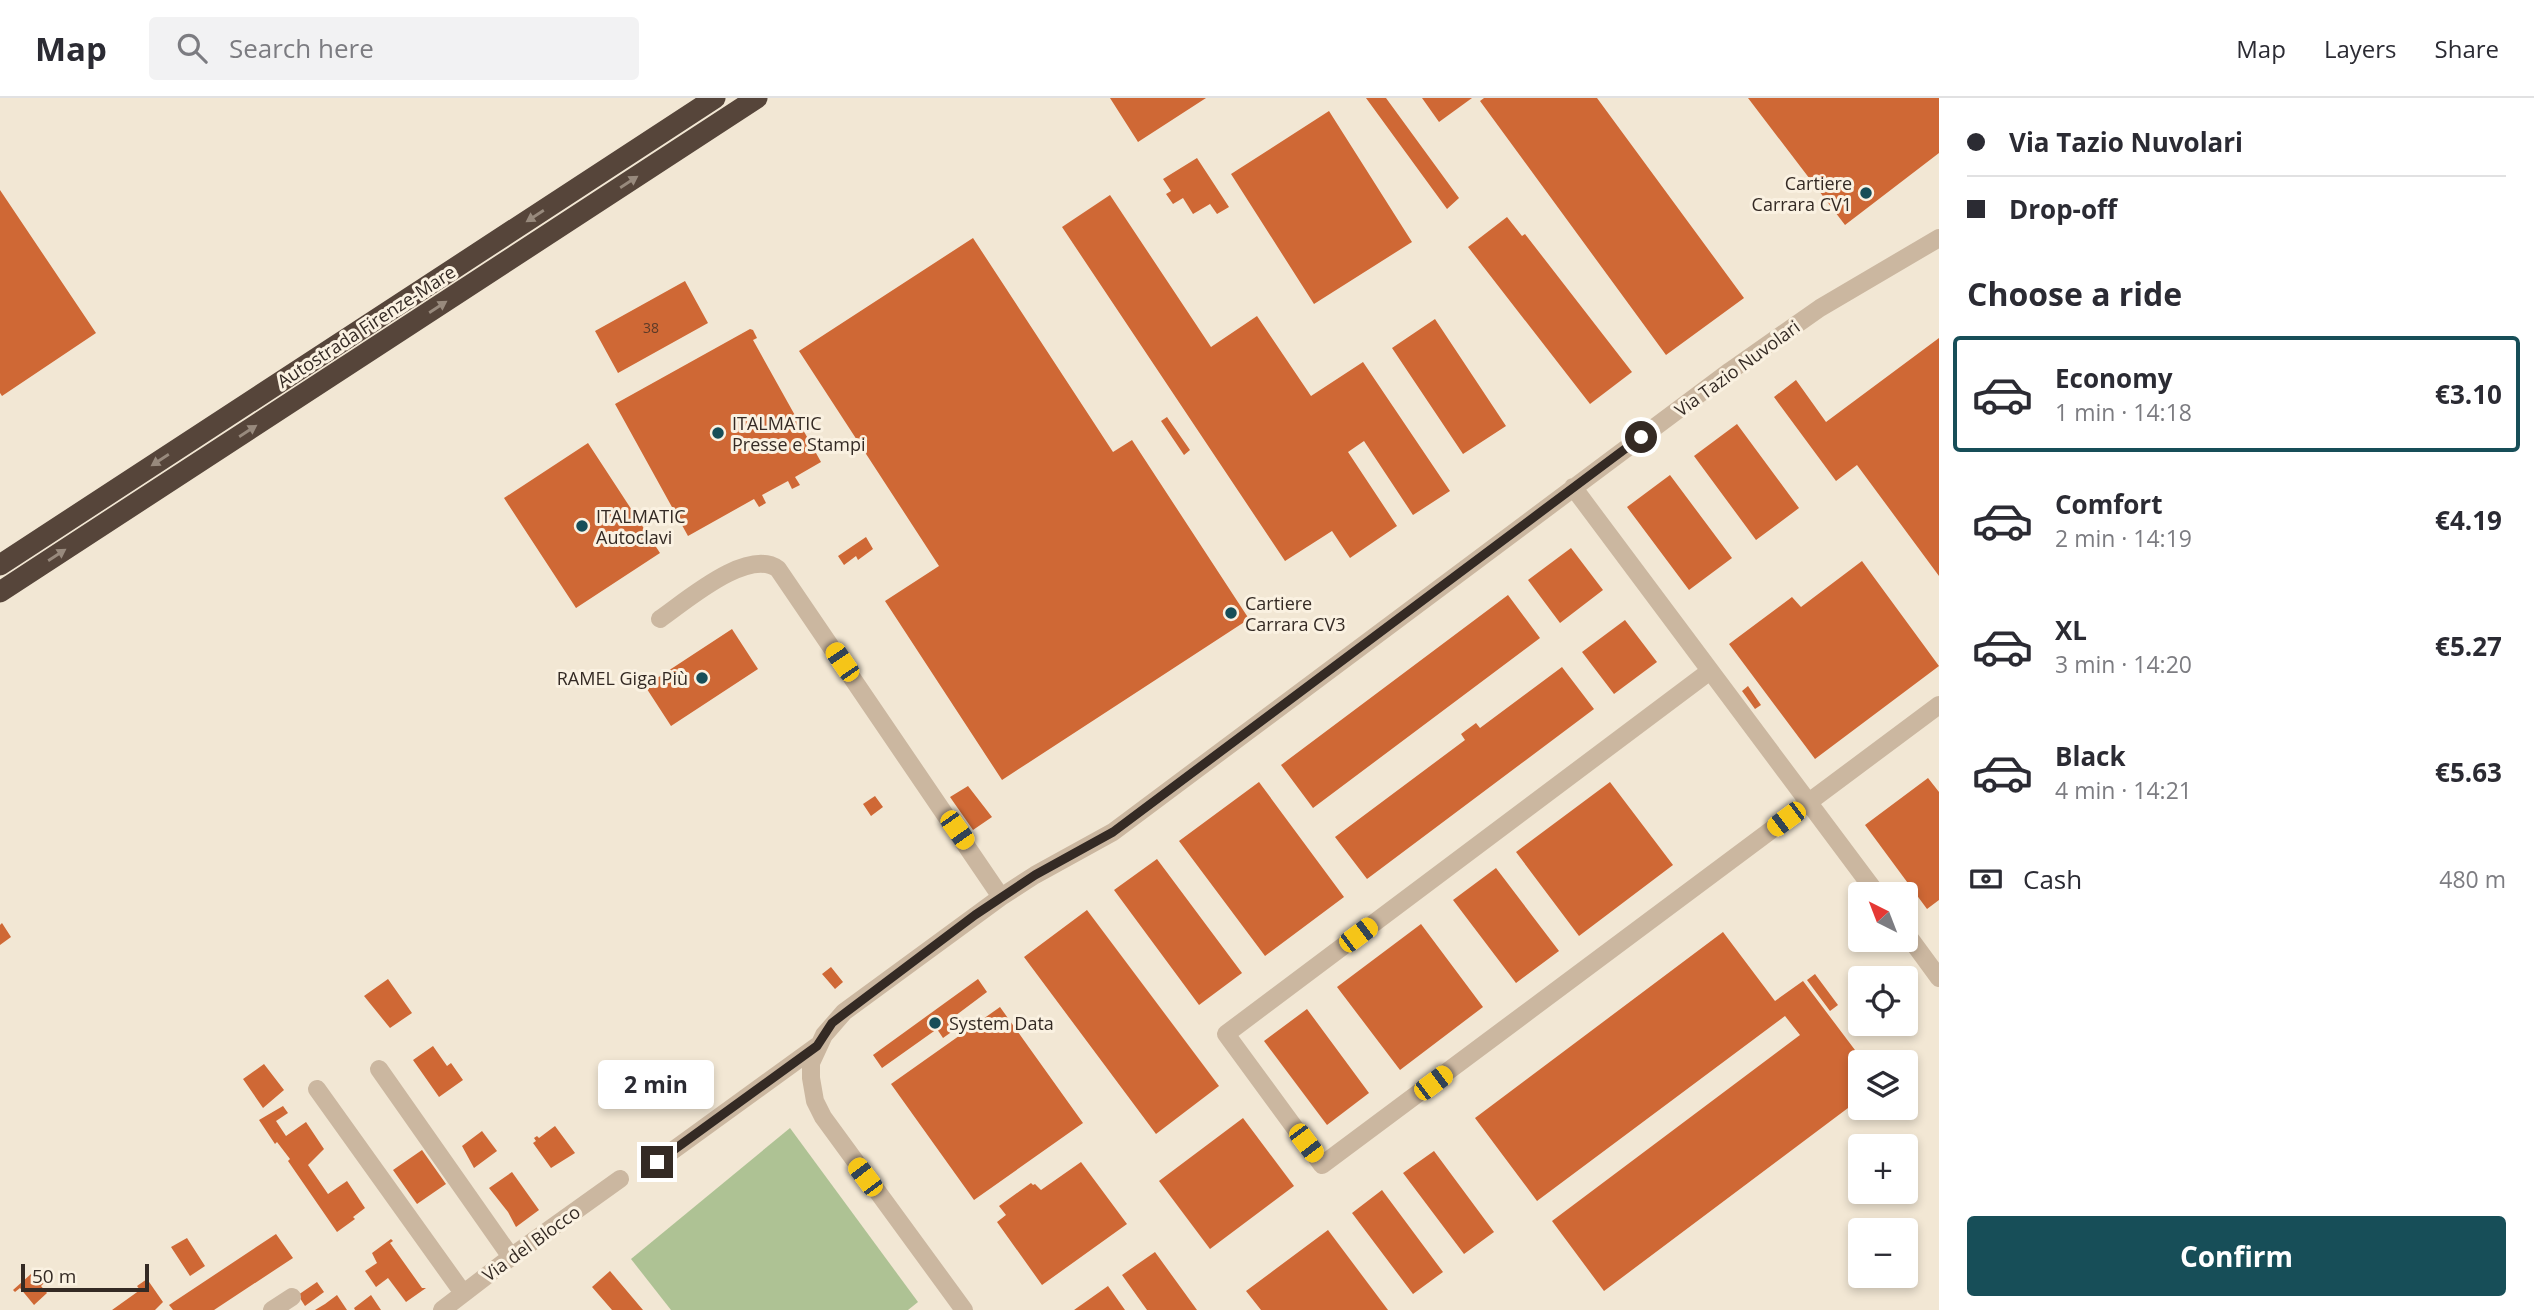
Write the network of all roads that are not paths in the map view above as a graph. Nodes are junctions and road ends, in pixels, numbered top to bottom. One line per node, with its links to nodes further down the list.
1 (715, 98): 5 (highway, Autostrada Firenze-Mare, one-way to 5)
2 (757, 98): 6 (highway, Autostrada Firenze-Mare, one-way to 2)
3 (1939, 238): 4 (street, Via Tazio Nuvolari)
4 (1573, 486): 8 (street); 12 (street, Via Tazio Nuvolari)
5 (0, 565)
6 (0, 592)
7 (660, 619): 12 (street)
8 (1710, 670): 10 (street); 10 (street)
9 (1939, 705): 10 (street)
10 (1808, 803): 11 (street)
11 (1868, 882)
12 (1001, 897): 15 (street, Via Tazio Nuvolari)
13 (1918, 949): 14 (street)
14 (1939, 978)
15 (817, 1046): 18 (street); 25 (street, Via Tazio Nuvolari)
16 (379, 1069): 20 (street)
17 (317, 1089): 21 (street)
18 (657, 1162)
19 (620, 1179): 20 (street, Via del Blocco)
20 (511, 1257): 21 (street, Via del Blocco)
21 (463, 1293): 24 (street, Via del Blocco)
22 (292, 1297): 23 (street)
23 (272, 1310)
24 (442, 1310)
25 (964, 1310)

